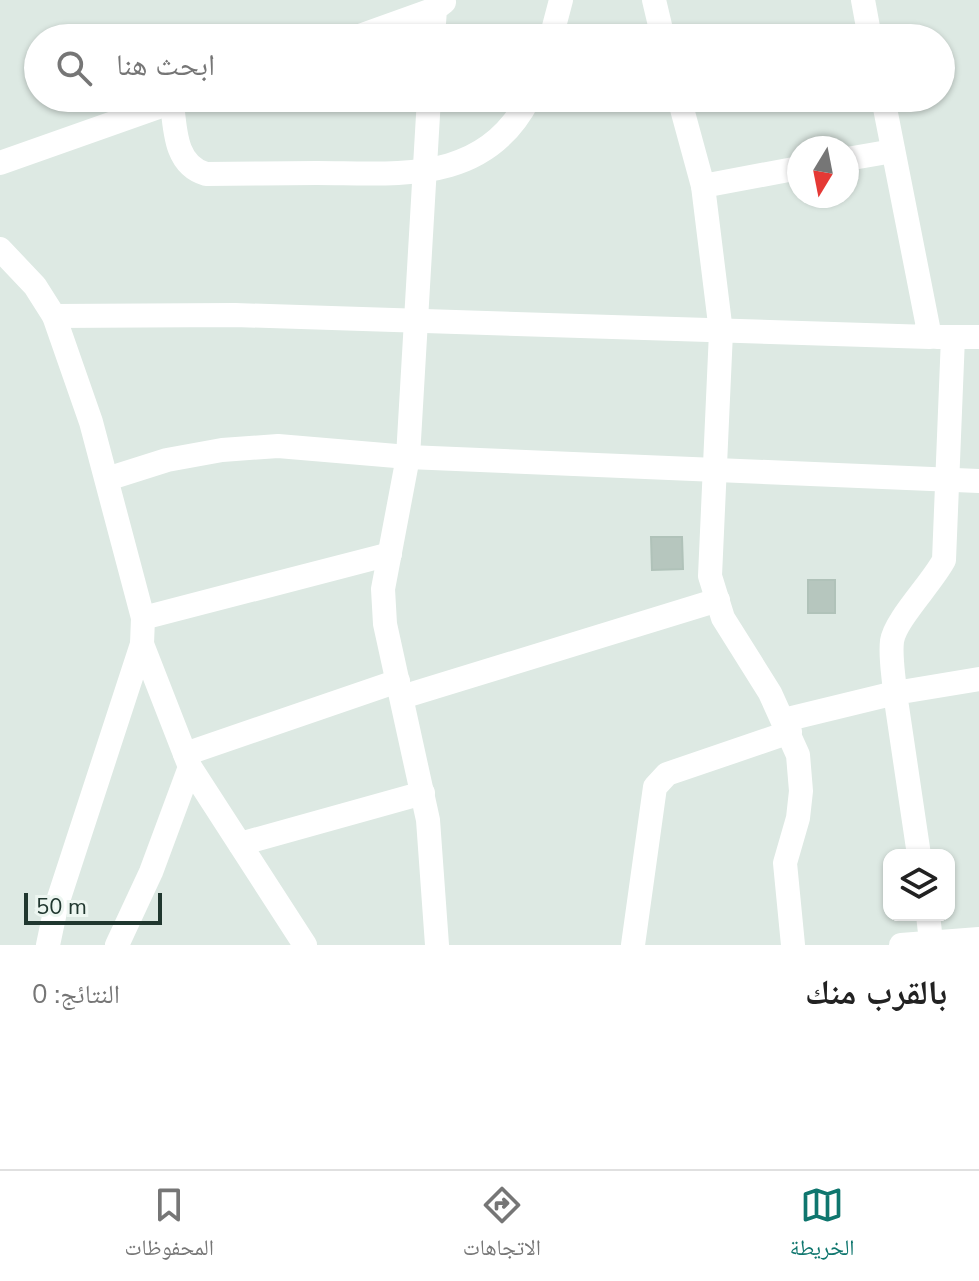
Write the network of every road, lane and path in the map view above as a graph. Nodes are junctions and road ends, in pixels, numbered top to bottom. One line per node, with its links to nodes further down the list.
1 (561, 0): 6 (street)
2 (654, 0): 7 (street)
3 (863, 0): 8 (street)
4 (441, 5): 5 (street)
5 (391, 24)
6 (555, 24)
7 (660, 24)
8 (867, 24)
9 (144, 112): 17 (street)
10 (178, 112): 19 (street)
11 (428, 112): 19 (street)
12 (520, 112): 19 (street)
13 (683, 112): 20 (street)
14 (886, 112): 15 (street)
15 (893, 151): 16 (street); 25 (street)
16 (859, 157)
17 (0, 163)
18 (787, 170): 20 (street)
19 (423, 174): 23 (street)
20 (703, 186): 24 (street)
21 (0, 249): 22 (street)
22 (54, 316): 23 (street); 29 (street)
23 (417, 320): 24 (street); 27 (street)
24 (721, 332): 25 (street); 28 (street)
25 (942, 337): 26 (street); 30 (street)
26 (979, 337)
27 (408, 457): 28 (street); 29 (street); 32 (street)
28 (714, 472): 30 (street); 33 (street)
29 (107, 479): 34 (street)
30 (947, 480): 31 (street); 38 (street)
31 (979, 481)
32 (390, 554): 34 (street); 37 (street)
33 (718, 600): 37 (street); 39 (street)
34 (143, 618): 35 (street)
35 (142, 644): 40 (street); 47 (street)
36 (979, 679): 38 (street)
37 (400, 689): 40 (street); 41 (street)
38 (895, 693): 39 (street); 43 (street)
39 (787, 726): 51 (street); 52 (street)
40 (188, 761): 42 (street); 48 (street)
41 (423, 793): 42 (street); 50 (street)
42 (240, 844): 49 (street)
43 (918, 849)
44 (929, 921): 46 (street)
45 (979, 939): 46 (street)
46 (931, 941): 53 (street)
47 (48, 945)
48 (117, 945)
49 (305, 945)
50 (437, 945)
51 (633, 945)
52 (793, 945)
53 (901, 945)

